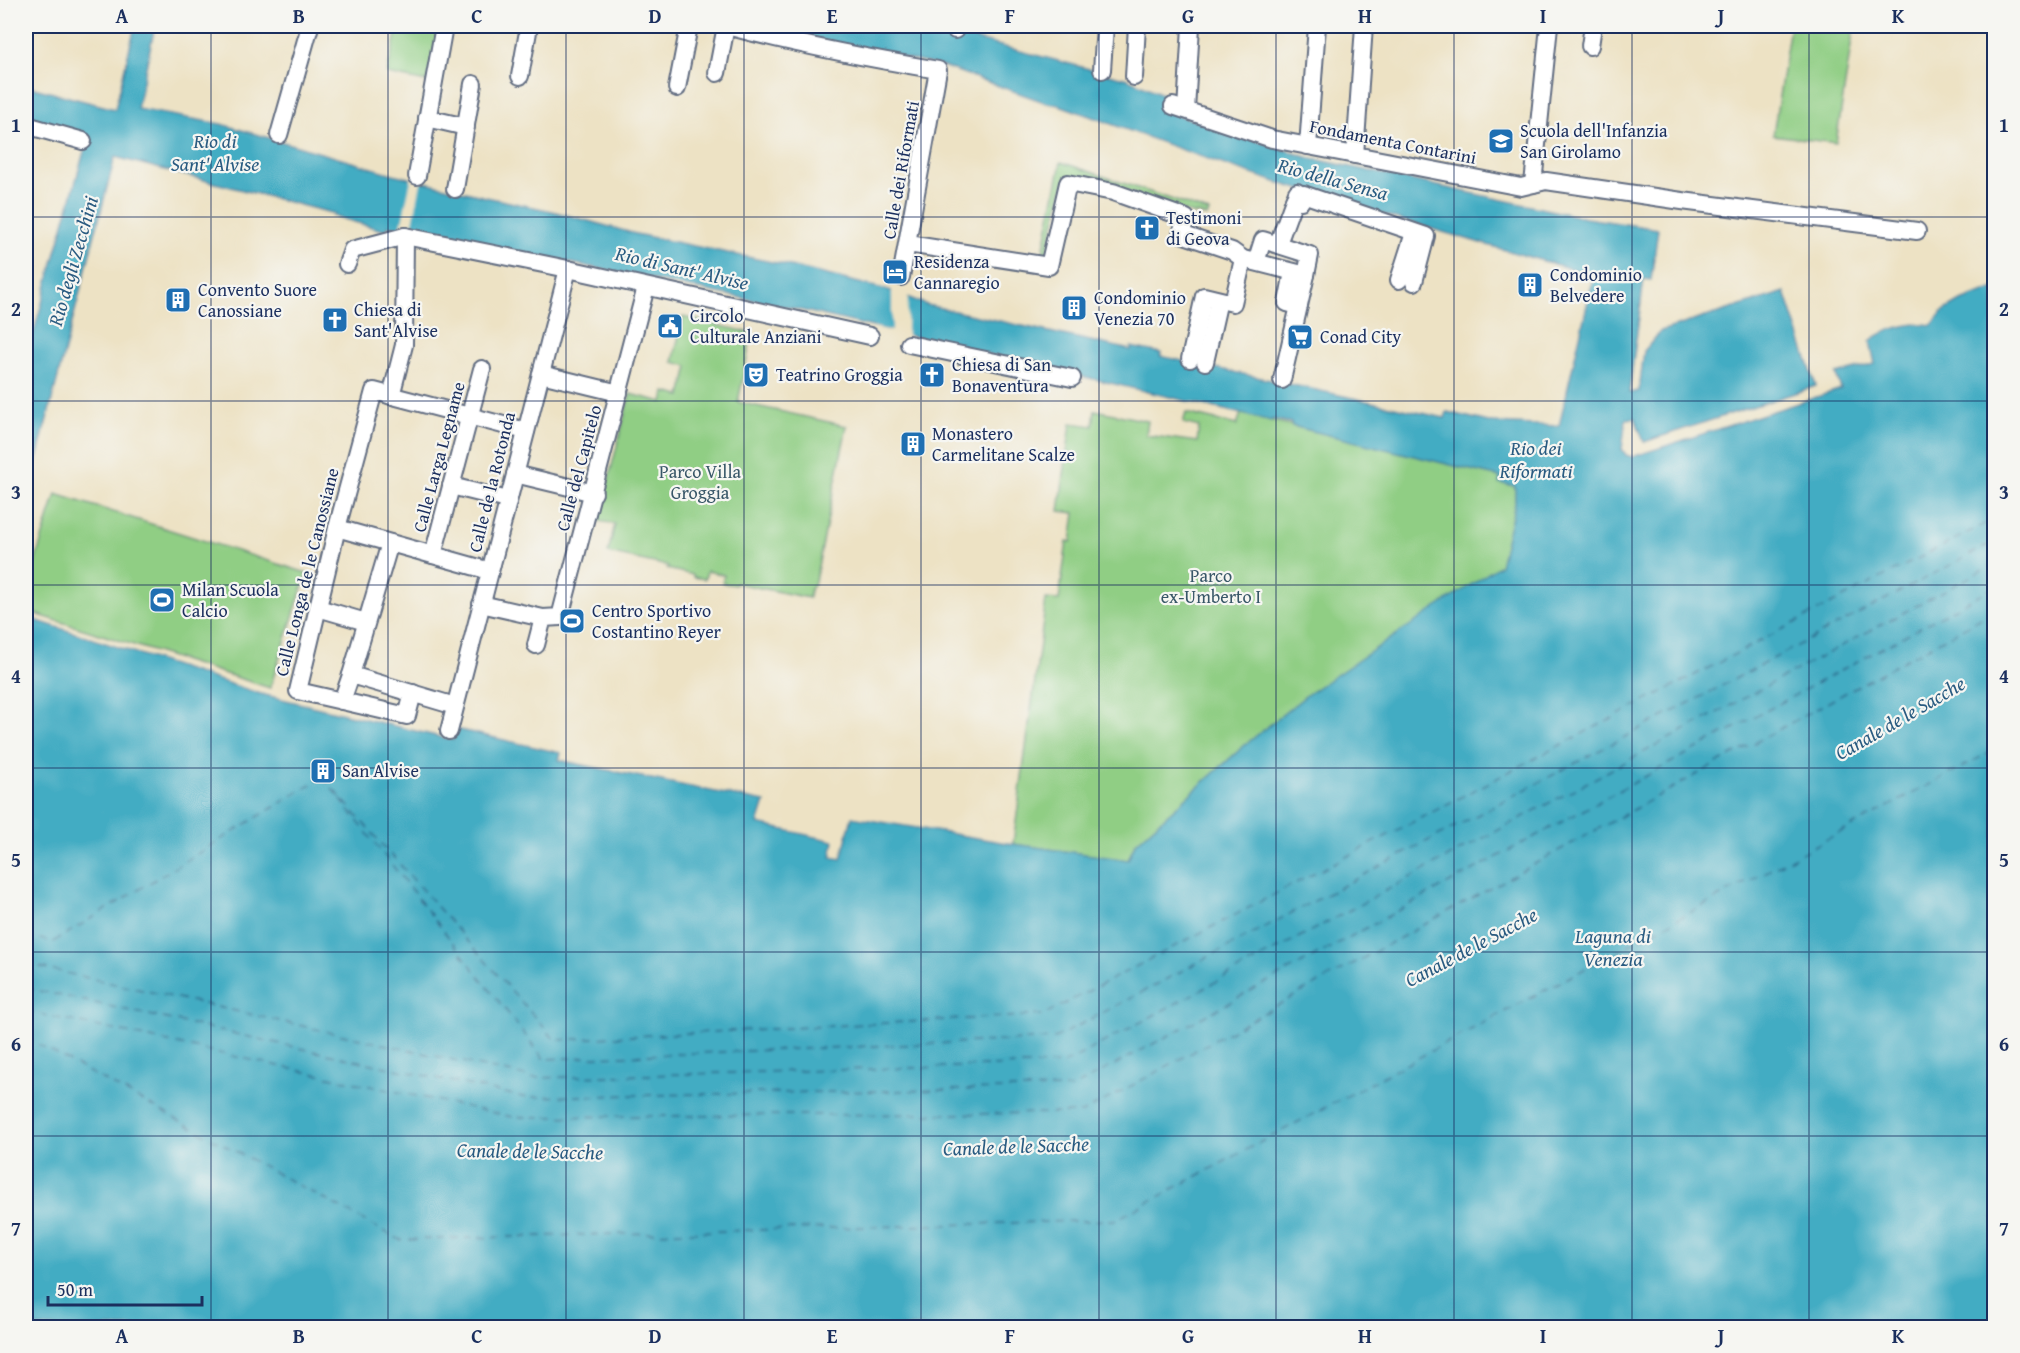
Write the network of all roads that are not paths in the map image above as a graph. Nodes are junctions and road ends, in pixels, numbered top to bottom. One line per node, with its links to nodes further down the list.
1 (310, 26): 23 (street)
2 (444, 26): 20 (street)
3 (529, 26): 16 (street)
4 (689, 26): 19 (street)
5 (726, 26): 15 (street); 33 (street, Calle dei Riformati)
6 (1105, 26): 14 (street)
7 (1137, 26): 17 (street)
8 (1191, 26): 25 (street, Fondamenta Contarini)
9 (1317, 26): 25 (street)
10 (1364, 26): 26 (street)
11 (1550, 26): 28 (street)
12 (1593, 26): 13 (street)
13 (1590, 46)
14 (1102, 70)
15 (717, 73)
16 (520, 76)
17 (1134, 76)
18 (473, 84): 22 (street)
19 (677, 88)
20 (428, 118): 22 (street); 27 (street)
21 (26, 125): 24 (street)
22 (466, 127): 29 (street)
23 (279, 135)
24 (83, 141)
25 (1308, 146): 26 (street, Fondamenta Contarini)
26 (1355, 155): 28 (street, Fondamenta Contarini)
27 (417, 176)
28 (1533, 184): 30 (street, Fondamenta Contarini)
29 (455, 189)
30 (1917, 231)
31 (405, 236): 35 (street); 36 (street); 49 (street)
32 (1280, 238): 39 (street)
33 (908, 244): 34 (street); 38 (street, Calle dei Riformati)
34 (1250, 261): 37 (street); 37 (street); 43 (street)
35 (347, 264)
36 (568, 269): 40 (street); 45 (street, Calle de la Rotonda)
37 (1300, 273): 47 (street)
38 (901, 277)
39 (1408, 277)
40 (646, 287): 41 (street); 48 (street, Calle del Capitelo)
41 (870, 336)
42 (909, 344): 46 (street)
43 (1198, 357)
44 (482, 369): 50 (street, Calle Larga Legname)
45 (541, 374): 48 (street); 51 (street, Calle de la Rotonda)
46 (1072, 378)
47 (1281, 380)
48 (619, 393): 54 (street, Calle del Capitelo)
49 (391, 396): 50 (street); 56 (street, Calle Longa de le Canossiane)
50 (469, 417): 51 (street); 53 (street, Calle Larga Legname)
51 (526, 431): 52 (street, Calle de la Rotonda)
52 (515, 474): 54 (street); 55 (street, Calle de la Rotonda)
53 (451, 486): 55 (street); 58 (street, Calle Larga Legname)
54 (594, 493): 62 (street, Calle del Capitelo)
55 (508, 500): 59 (street, Calle de la Rotonda)
56 (337, 528): 57 (street); 61 (street, Calle Longa de le Canossiane)
57 (390, 543): 58 (street); 63 (street)
58 (433, 555): 59 (street)
59 (490, 571): 60 (street, Calle de la Rotonda)
60 (481, 604): 62 (street); 68 (street, Calle de la Rotonda)
61 (318, 608): 63 (street); 67 (street, Calle Longa de le Canossiane)
62 (543, 618): 64 (street)
63 (366, 622): 65 (street)
64 (536, 645)
65 (351, 675): 66 (street); 67 (street)
66 (413, 693): 67 (street); 68 (street)
67 (342, 701)
68 (455, 706): 69 (street)
69 (449, 731)

